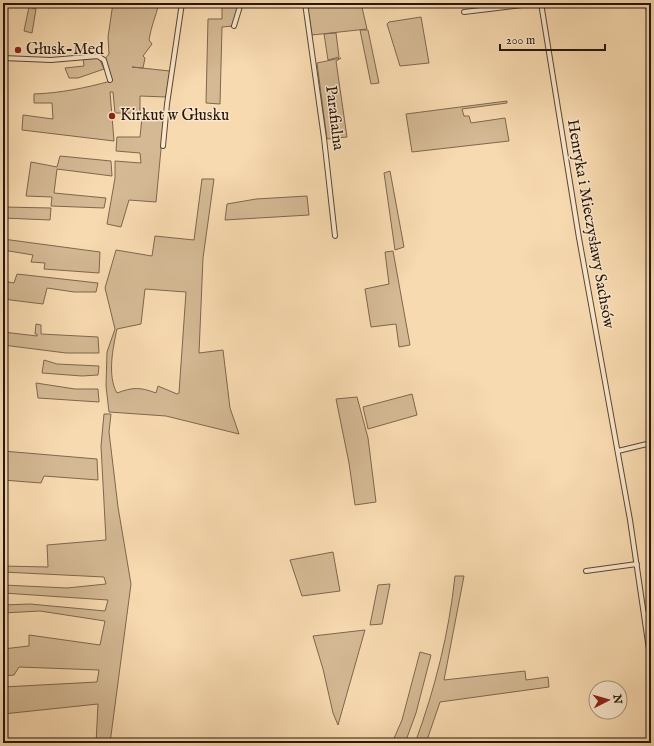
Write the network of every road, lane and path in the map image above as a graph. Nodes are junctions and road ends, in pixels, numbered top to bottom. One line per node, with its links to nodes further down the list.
1 (3, 3): 9 (street)
2 (182, 3): 12 (street)
3 (241, 3): 8 (street)
4 (305, 3): 13 (street, Parafialna)
5 (538, 3): 7 (street)
6 (541, 3): 15 (street, Henryka i Mieczysławy Sachsów)
7 (464, 12)
8 (234, 26)
9 (3, 54)
10 (3, 58): 11 (street)
11 (110, 80)
12 (163, 146)
13 (335, 236)
14 (651, 443): 15 (street)
15 (618, 450): 16 (street, Henryka i Mieczysławy Sachsów)
16 (637, 564): 17 (street); 19 (street, Henryka i Mieczysławy Sachsów)
17 (586, 571)
18 (651, 613): 19 (street)
19 (645, 614): 20 (street, Henryka i Mieczysławy Sachsów)
20 (651, 663)

